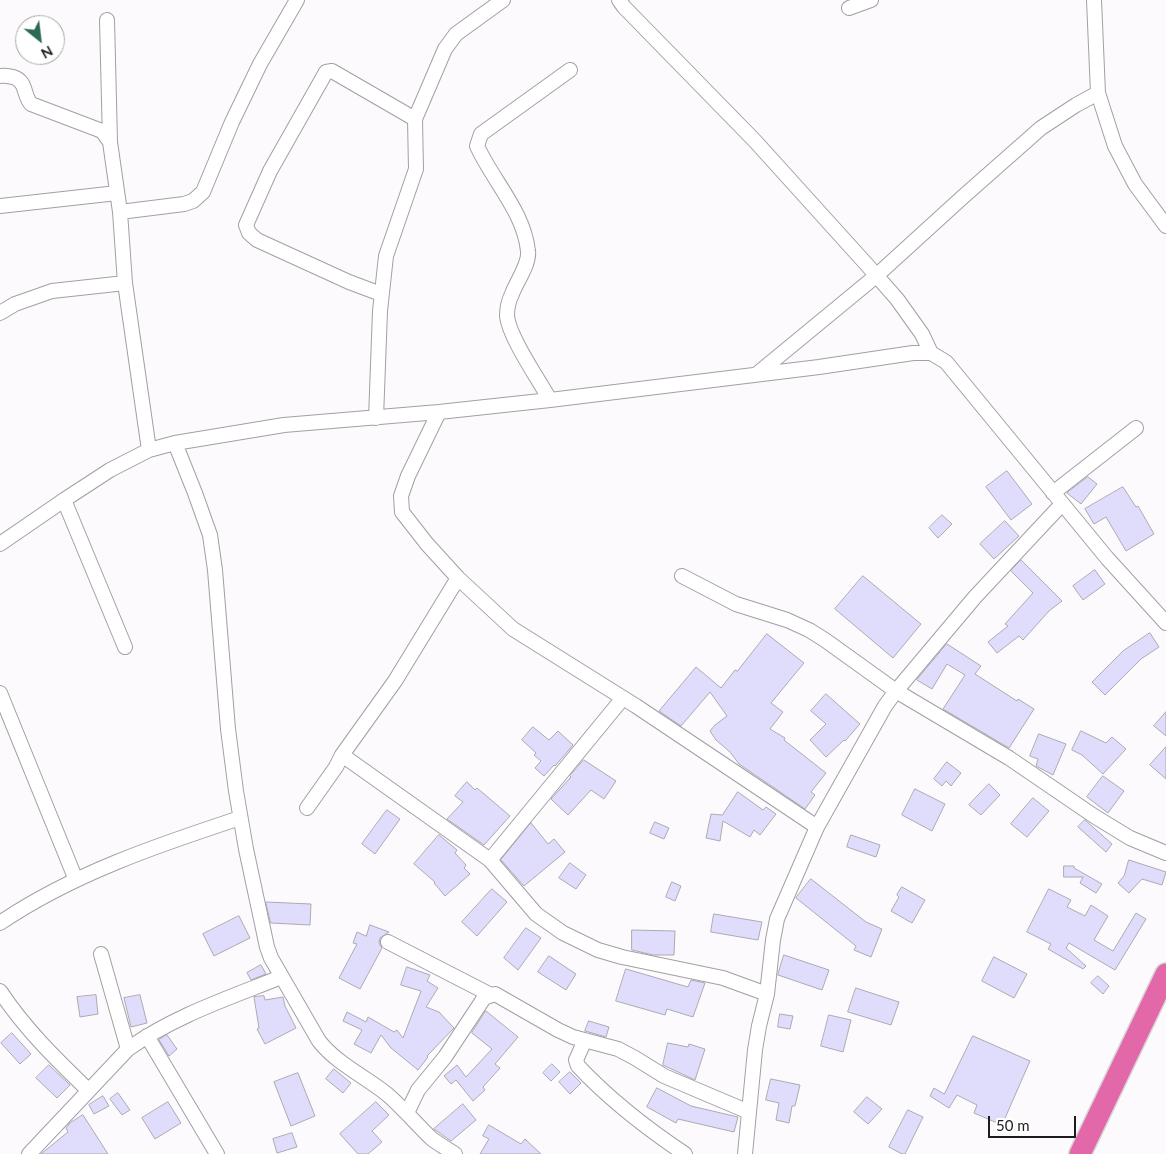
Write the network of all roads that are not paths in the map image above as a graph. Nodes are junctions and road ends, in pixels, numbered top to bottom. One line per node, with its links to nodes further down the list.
1 (297, 0): 15 (street)
2 (503, 0): 11 (street)
3 (619, 0): 17 (street)
4 (871, 0): 6 (street)
5 (1094, 0): 10 (street)
6 (849, 8)
7 (107, 20): 12 (street)
8 (570, 70): 23 (street)
9 (0, 76): 12 (street)
10 (1098, 93): 16 (street); 17 (street)
11 (415, 119): 19 (street); 19 (street)
12 (110, 142): 13 (street)
13 (117, 193): 14 (street); 15 (street)
14 (0, 206)
15 (120, 212): 18 (street)
16 (1166, 226)
17 (876, 276): 21 (street); 22 (street)
18 (125, 283): 20 (street); 28 (street)
19 (382, 294): 25 (street)
20 (0, 313)
21 (931, 353): 22 (street); 29 (street)
22 (757, 374): 23 (street)
23 (550, 400): 24 (street)
24 (439, 412): 25 (street); 33 (street)
25 (376, 418): 27 (street)
26 (1136, 428): 29 (street)
27 (175, 442): 28 (street); 41 (street)
28 (149, 450): 30 (street)
29 (1057, 499): 34 (street); 36 (street)
30 (64, 500): 31 (street); 35 (street)
31 (0, 544)
32 (682, 576): 36 (street)
33 (458, 578): 38 (street); 39 (street)
34 (1166, 623)
35 (125, 647)
36 (896, 691): 42 (street); 43 (street)
37 (0, 692): 45 (street)
38 (623, 698): 42 (street); 44 (street)
39 (342, 755): 40 (street); 44 (street)
40 (307, 808)
41 (240, 818): 45 (street); 49 (street)
42 (817, 827): 52 (street)
43 (1166, 853)
44 (490, 860): 52 (street)
45 (76, 880): 46 (street)
46 (0, 923)
47 (388, 942): 53 (street)
48 (101, 954): 56 (street)
49 (281, 977): 54 (street); 59 (street)
50 (1164, 982): 65 (highway)
51 (0, 991): 57 (street)
52 (767, 994): 58 (street)
53 (490, 995): 55 (street); 59 (street)
54 (147, 1036): 56 (street); 61 (street)
55 (585, 1040): 58 (street); 63 (street)
56 (128, 1049): 57 (street)
57 (88, 1090): 60 (street)
58 (749, 1112): 64 (street)
59 (407, 1113): 62 (street)
60 (29, 1154)
61 (217, 1154)
62 (455, 1154)
63 (685, 1154)
64 (745, 1154)
65 (1080, 1154)

